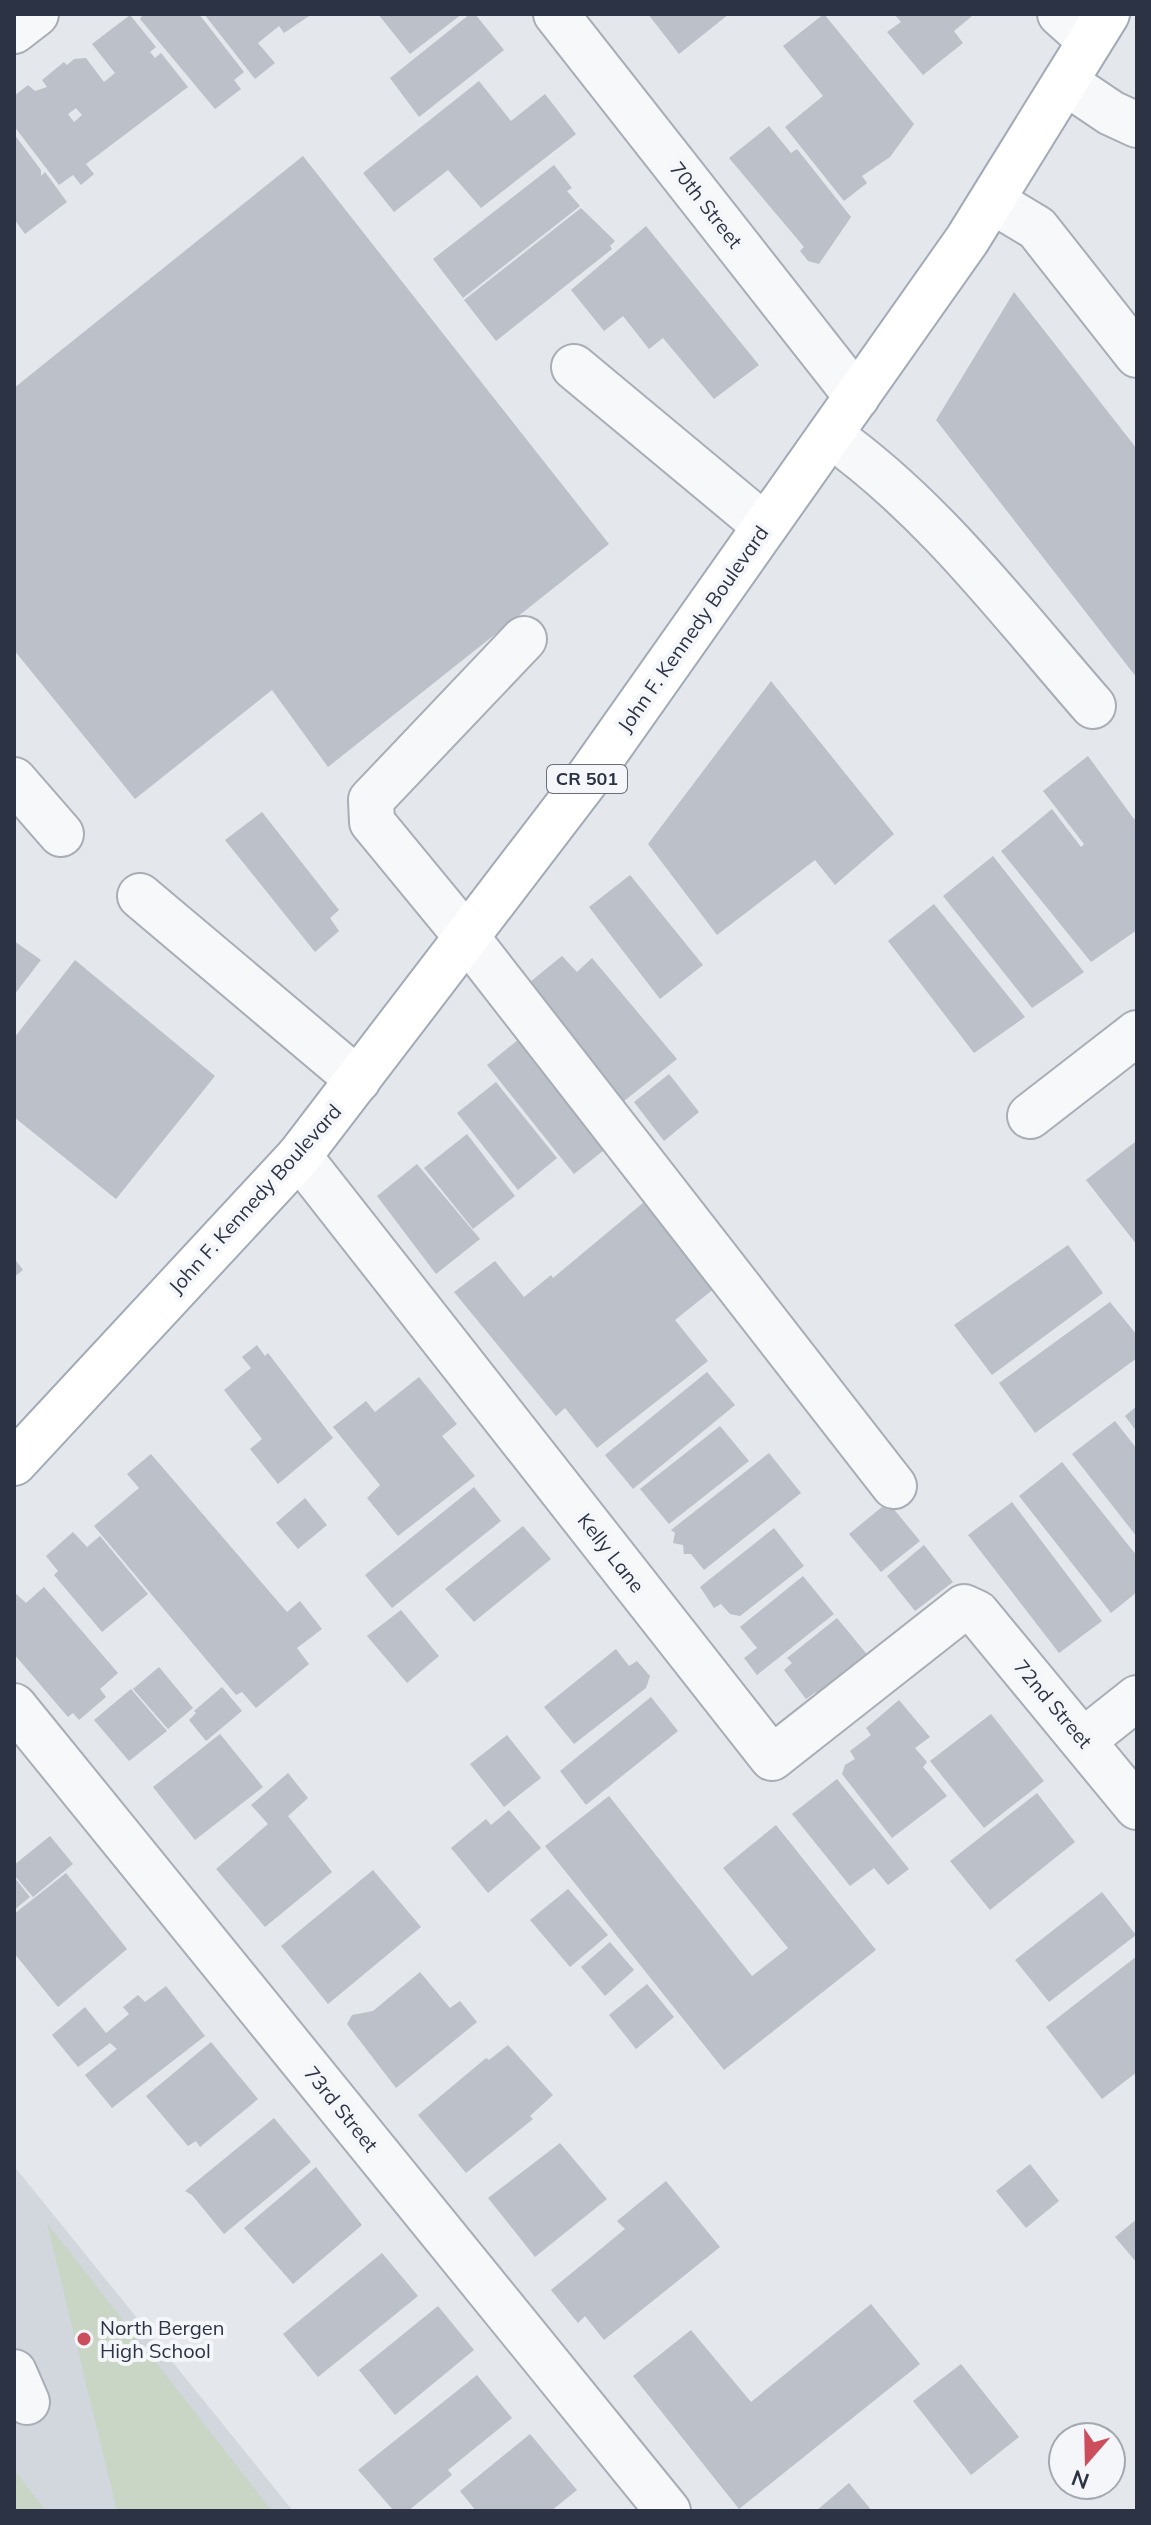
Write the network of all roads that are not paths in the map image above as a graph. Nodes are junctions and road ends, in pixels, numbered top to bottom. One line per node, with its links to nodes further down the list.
1 (36, 14): 4 (street)
2 (556, 14): 10 (street, 70th Street)
3 (1086, 23): 5 (main road, John F. Kennedy Boulevard / CR 501)
4 (14, 31)
5 (1065, 82): 6 (street); 7 (main road, John F. Kennedy Boulevard / CR 501)
6 (1137, 125)
7 (992, 201): 8 (street); 10 (main road, John F. Kennedy Boulevard / CR 501)
8 (1137, 355)
9 (574, 367): 12 (street)
10 (857, 397): 11 (main road, John F. Kennedy Boulevard / CR 501)
11 (830, 435): 12 (main road, John F. Kennedy Boulevard / CR 501); 14 (street)
12 (765, 526): 18 (main road, John F. Kennedy Boulevard / CR 501)
13 (524, 639): 18 (street)
14 (1093, 706)
15 (14, 780): 16 (street)
16 (61, 834)
17 (140, 896): 20 (street)
18 (465, 935): 20 (main road, John F. Kennedy Boulevard / CR 501); 24 (street)
19 (1137, 1033): 21 (street)
20 (358, 1080): 22 (main road, John F. Kennedy Boulevard / CR 501)
21 (1030, 1116)
22 (299, 1156): 23 (main road, John F. Kennedy Boulevard / CR 501); 25 (street, Kelly Lane)
23 (14, 1463)
24 (894, 1486)
25 (964, 1607): 28 (street, 72nd Street)
26 (1137, 1698): 28 (street)
27 (14, 1706): 30 (street, 73rd Street)
28 (1084, 1740): 29 (street, 72nd Street)
29 (1137, 1807)
30 (668, 2511)

